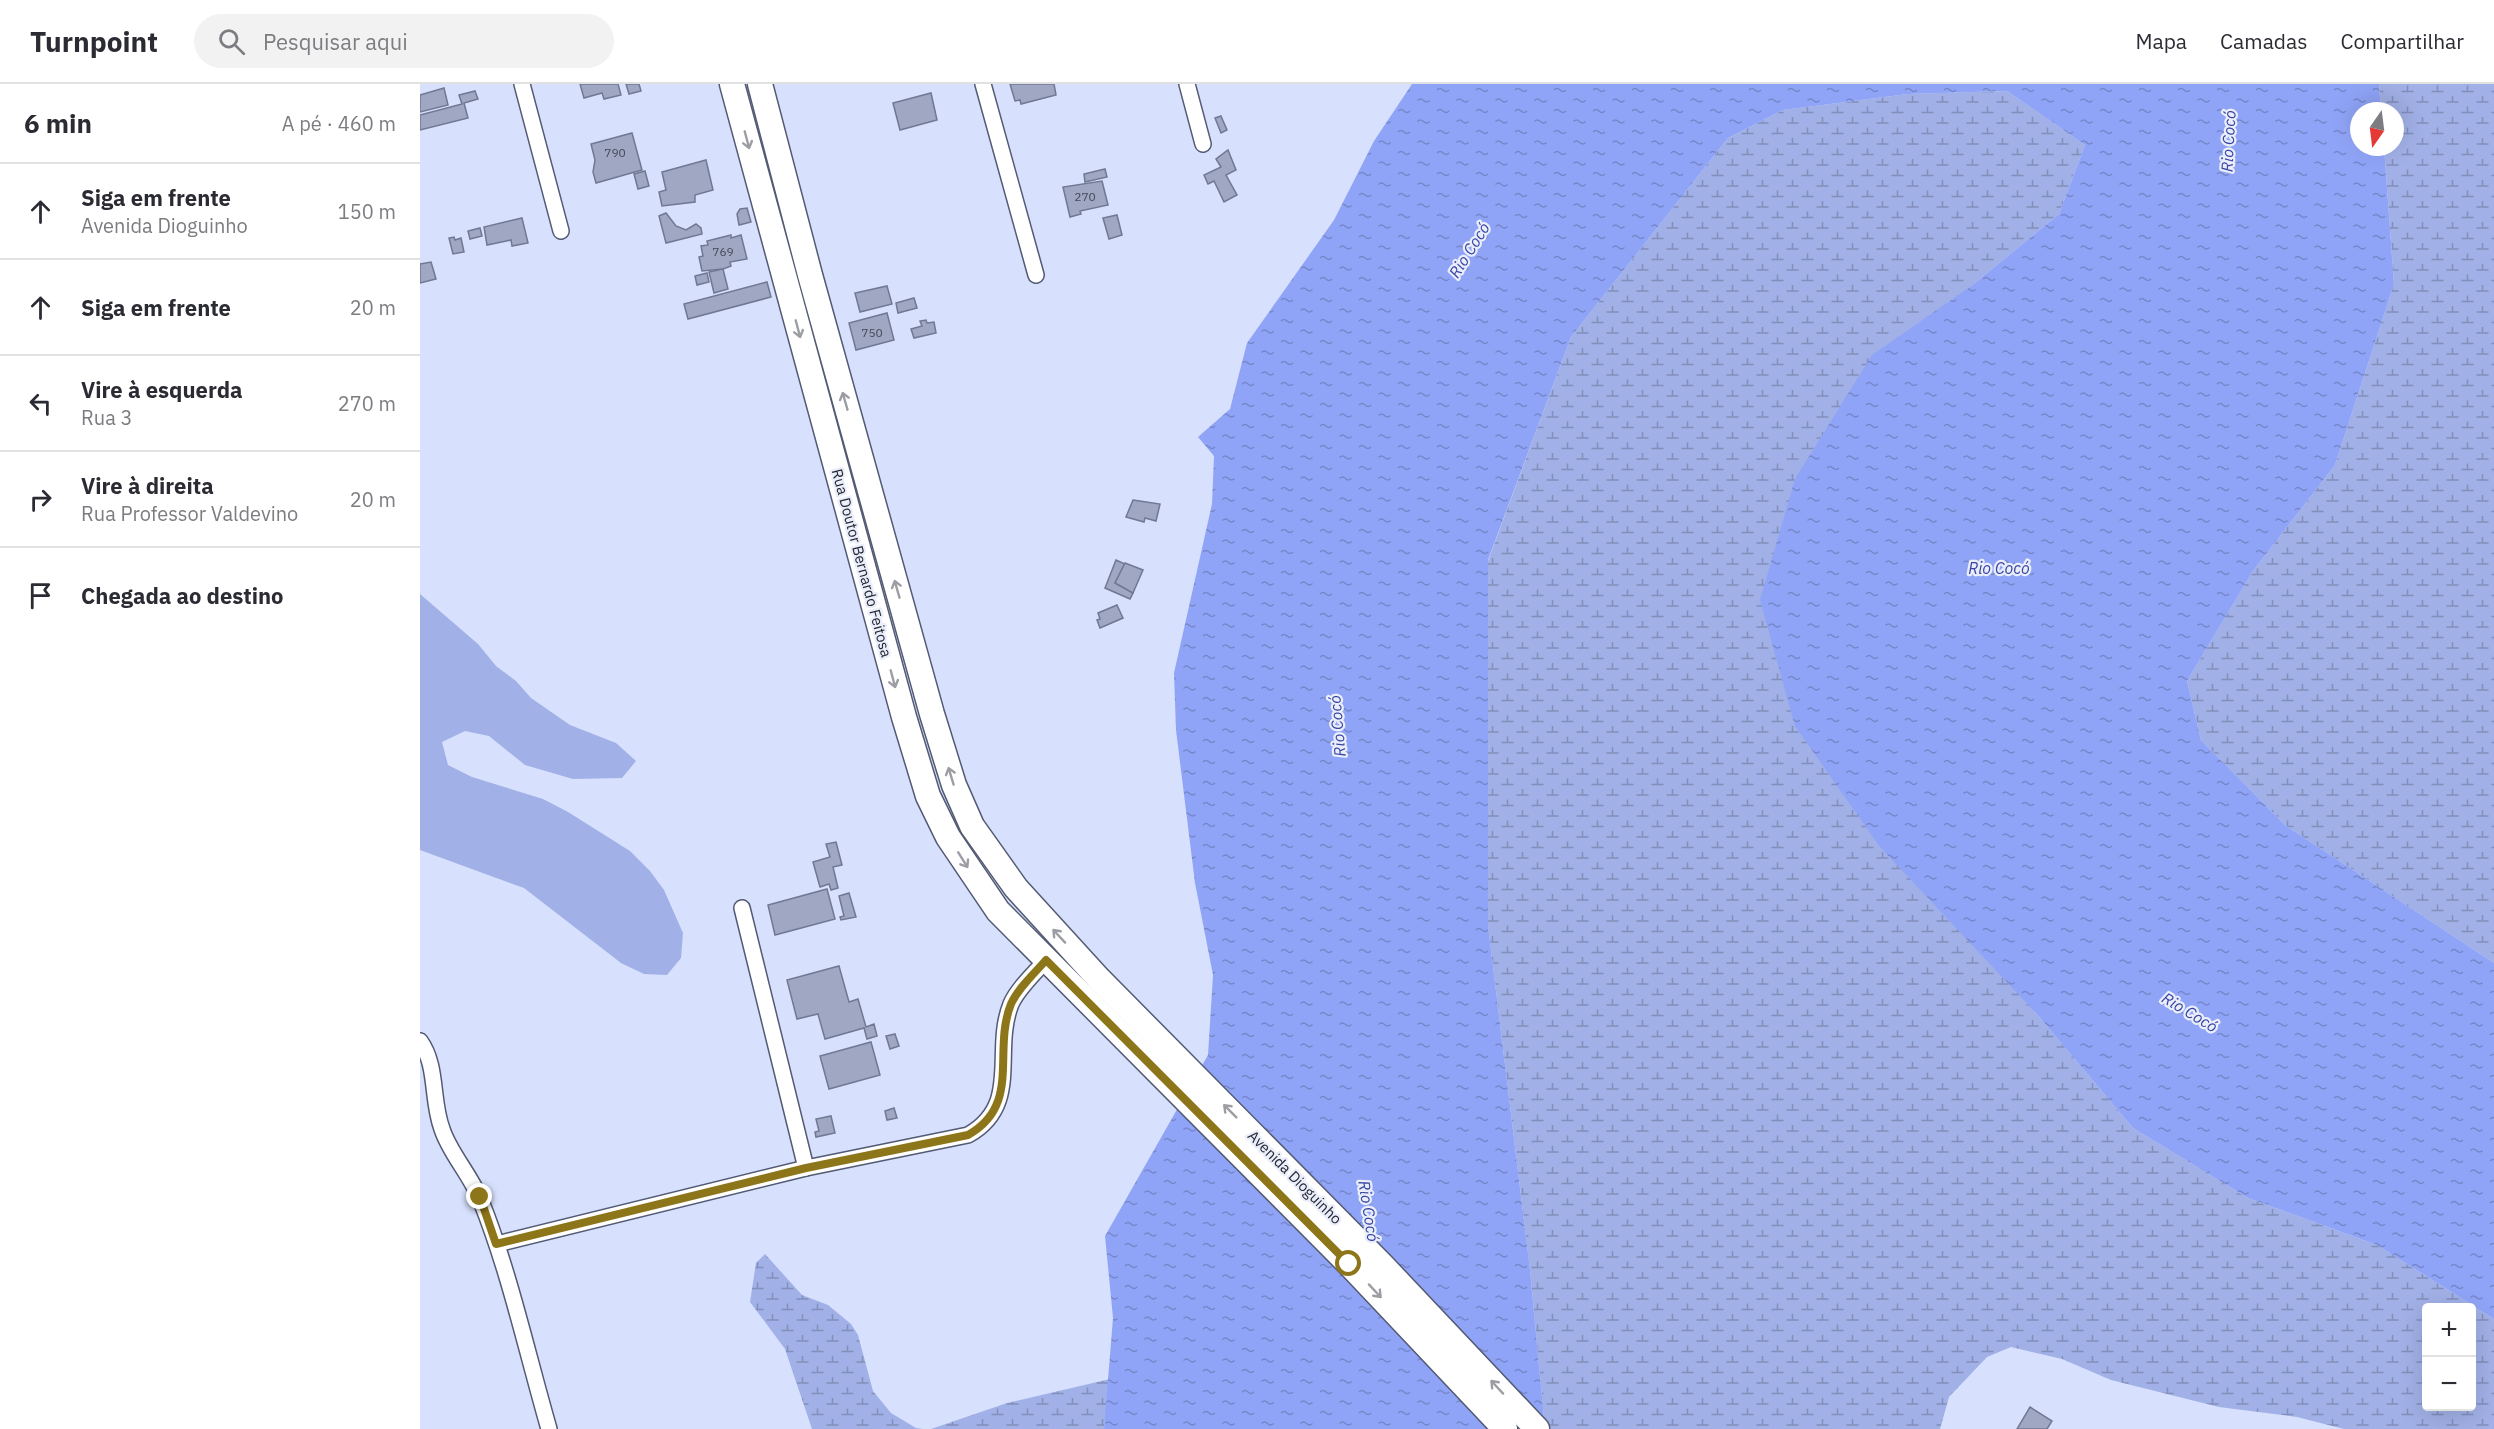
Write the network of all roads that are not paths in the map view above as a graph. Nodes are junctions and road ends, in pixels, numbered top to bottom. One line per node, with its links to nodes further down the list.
1 (522, 84): 7 (street)
2 (732, 84): 10 (main road, Rua Doutor Bernardo Feitosa, one-way to 10)
3 (760, 84): 11 (main road, Rua Doutor Bernardo Feitosa, one-way to 3)
4 (983, 84): 8 (street)
5 (1187, 84): 6 (street)
6 (1203, 144)
7 (561, 231)
8 (1036, 275)
9 (742, 908): 14 (street)
10 (1046, 960): 12 (main road, Rua Doutor Bernardo Feitosa); 14 (street)
11 (1099, 979): 18 (main road, Avenida Dioguinho, one-way to 11)
12 (1082, 996): 17 (main road, Avenida Dioguinho, one-way to 17)
13 (420, 1041): 15 (street)
14 (806, 1168): 15 (street)
15 (496, 1244): 16 (street)
16 (549, 1429)
17 (1505, 1429)
18 (1537, 1429)

